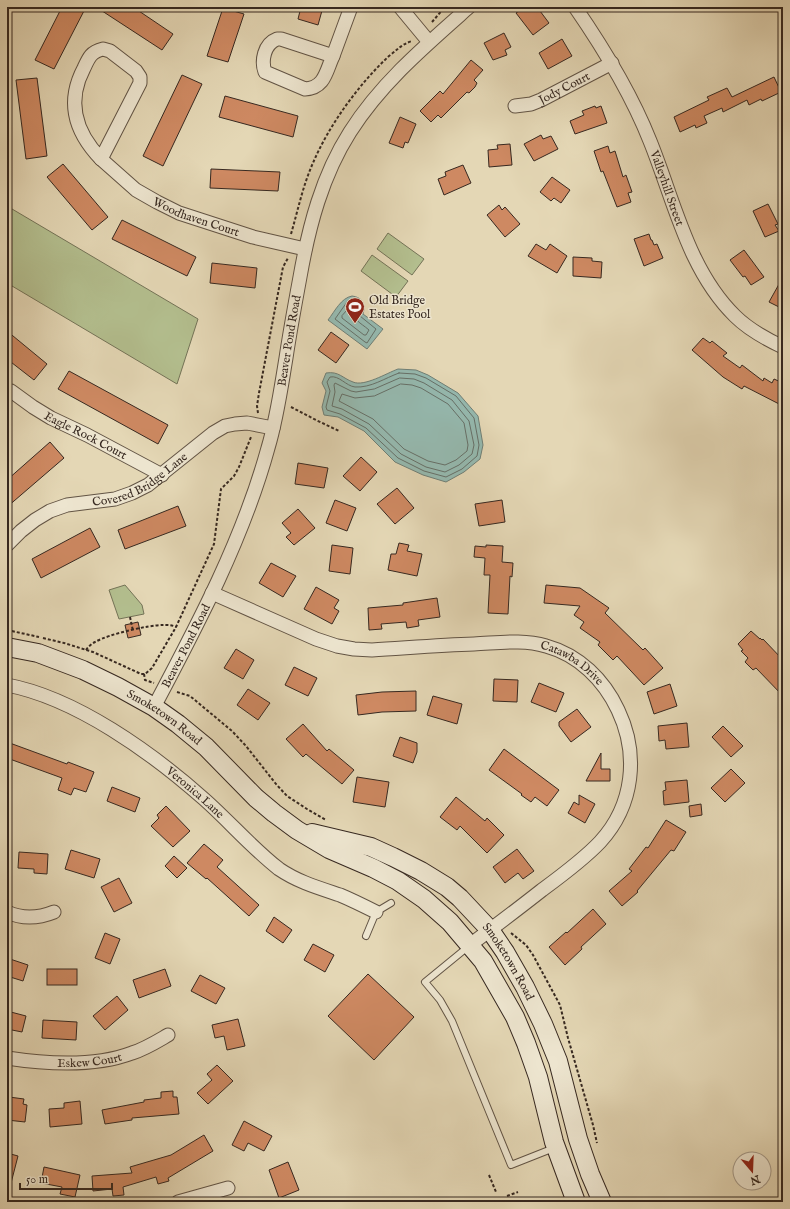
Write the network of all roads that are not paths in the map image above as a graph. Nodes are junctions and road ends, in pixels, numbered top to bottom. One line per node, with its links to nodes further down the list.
1 (352, 7): 6 (street)
2 (400, 7): 5 (street)
3 (469, 7): 5 (street, Beaver Pond Road)
4 (575, 7): 7 (street, Valleyhill Street)
5 (429, 42): 10 (street, Beaver Pond Road)
6 (332, 56): 6 (street)
7 (612, 63): 8 (street, Jody Court); 11 (street, Valleyhill Street)
8 (515, 106)
9 (101, 159): 9 (street, Woodhaven Court); 10 (street, Woodhaven Court)
10 (305, 249): 13 (street, Beaver Pond Road)
11 (783, 347)
12 (8, 391): 14 (street, Eagle Rock Court)
13 (273, 428): 14 (street, Covered Bridge Lane); 16 (street, Beaver Pond Road)
14 (162, 475): 15 (street, Covered Bridge Lane)
15 (7, 545)
16 (212, 593): 19 (street, Beaver Pond Road); 25 (street, Catawba Drive)
17 (7, 647): 19 (main road, Smoketown Road)
18 (7, 685): 24 (street, Veronica Lane)
19 (154, 707): 20 (main road, Smoketown Road)
20 (297, 830): 25 (main road, Smoketown Road); 27 (main road, Smoketown Road)
21 (391, 903): 24 (lane)
22 (7, 912): 23 (street)
23 (54, 912)
24 (376, 912): 26 (lane)
25 (490, 930): 27 (street, Catawba Drive); 34 (main road, Smoketown Road)
26 (366, 936)
27 (470, 945): 30 (main road, Smoketown Road); 30 (lane)
28 (168, 1035): 29 (street, Eskew Court)
29 (7, 1058)
30 (556, 1148): 33 (main road, Smoketown Road)
31 (228, 1188): 32 (street)
32 (178, 1202)
33 (576, 1202)
34 (602, 1202)

